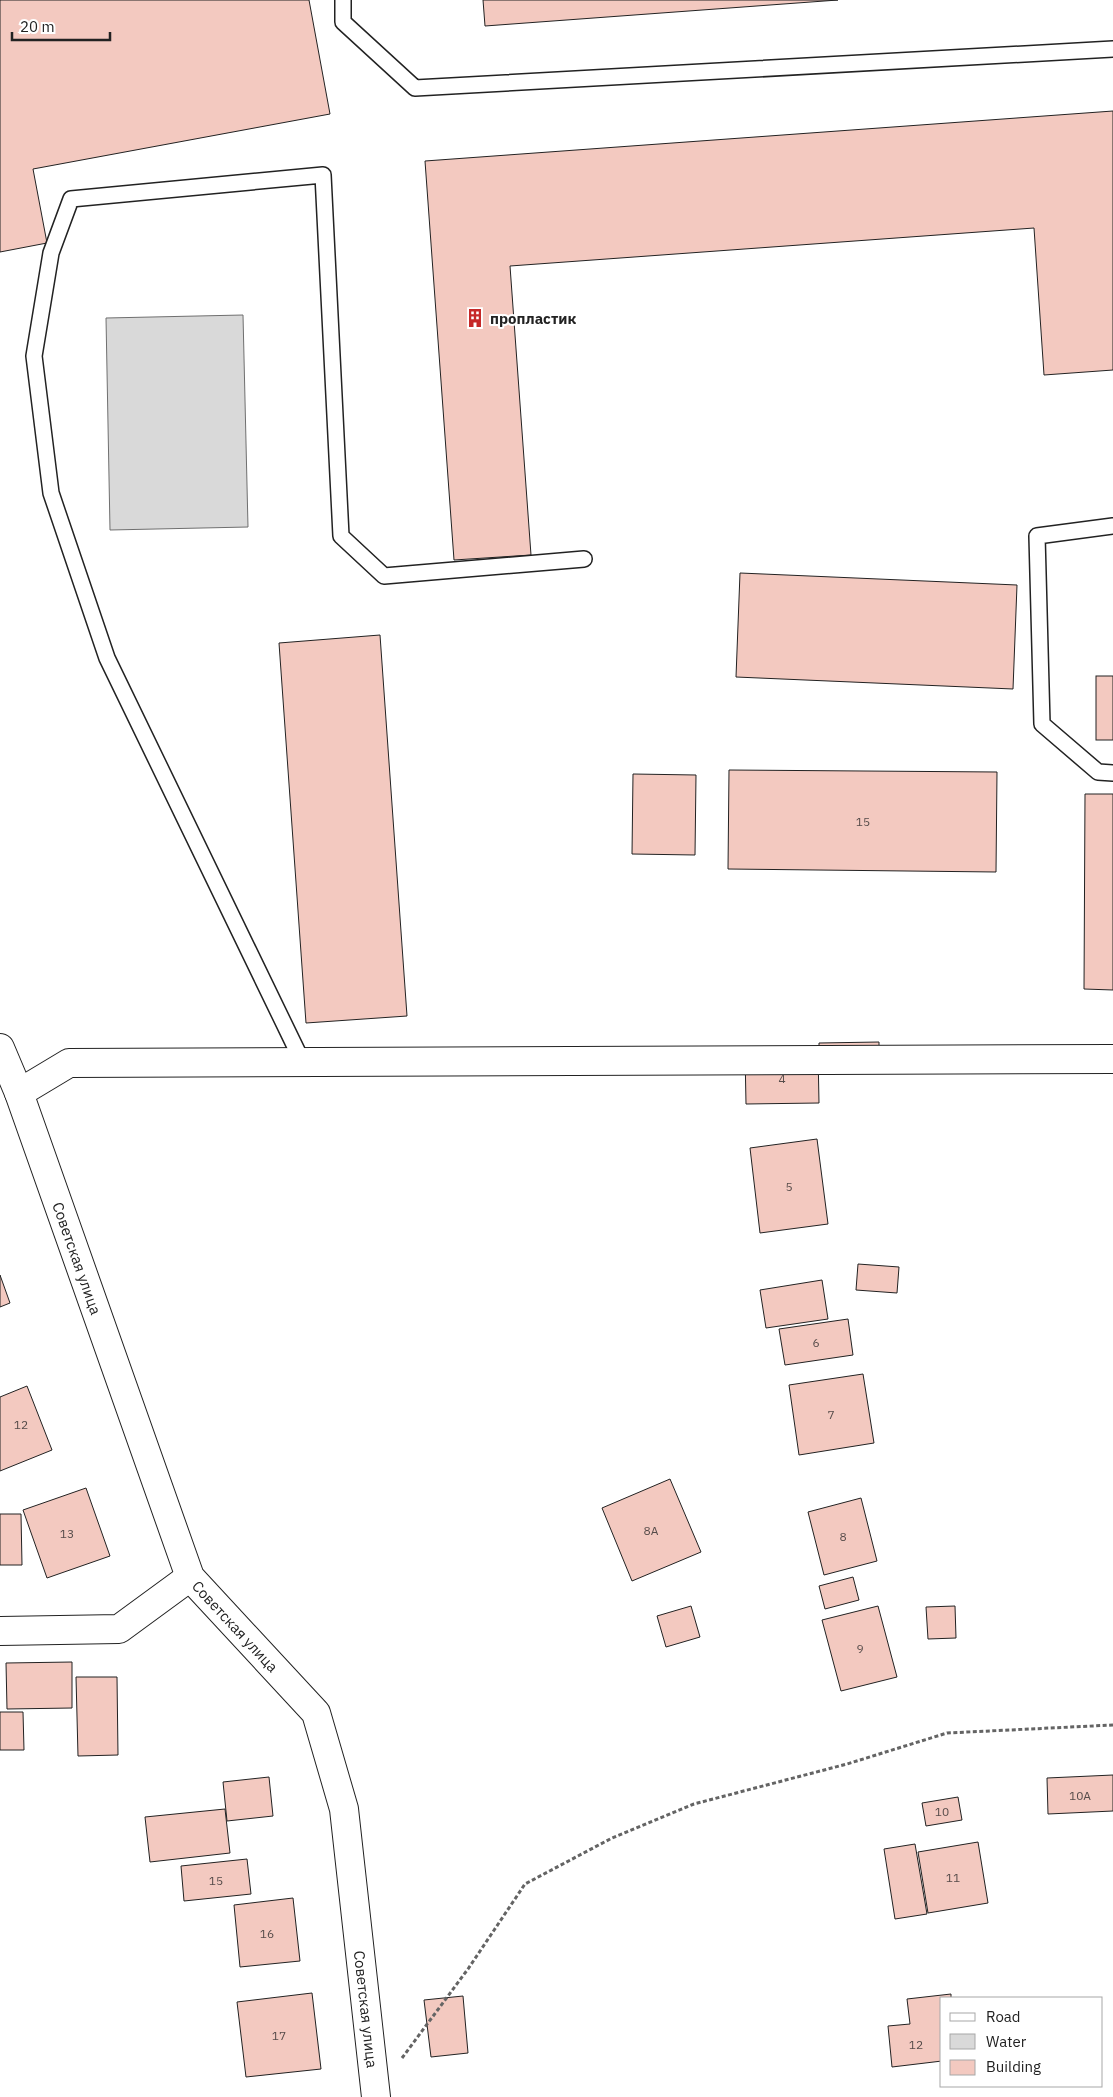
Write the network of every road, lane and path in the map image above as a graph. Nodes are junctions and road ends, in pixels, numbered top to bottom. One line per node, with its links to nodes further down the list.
1 (343, 0): 2 (lane)
2 (1113, 48)
3 (1113, 526): 5 (lane)
4 (584, 559): 8 (lane)
5 (1113, 773)
6 (0, 1048): 9 (street, Советская улица)
7 (1113, 1058): 8 (street)
8 (303, 1062): 9 (street)
9 (19, 1093): 10 (street, Советская улица)
10 (190, 1577): 11 (street); 13 (street, Советская улица)
11 (0, 1631)
12 (1113, 1725): 13 (path)
13 (375, 2095)

